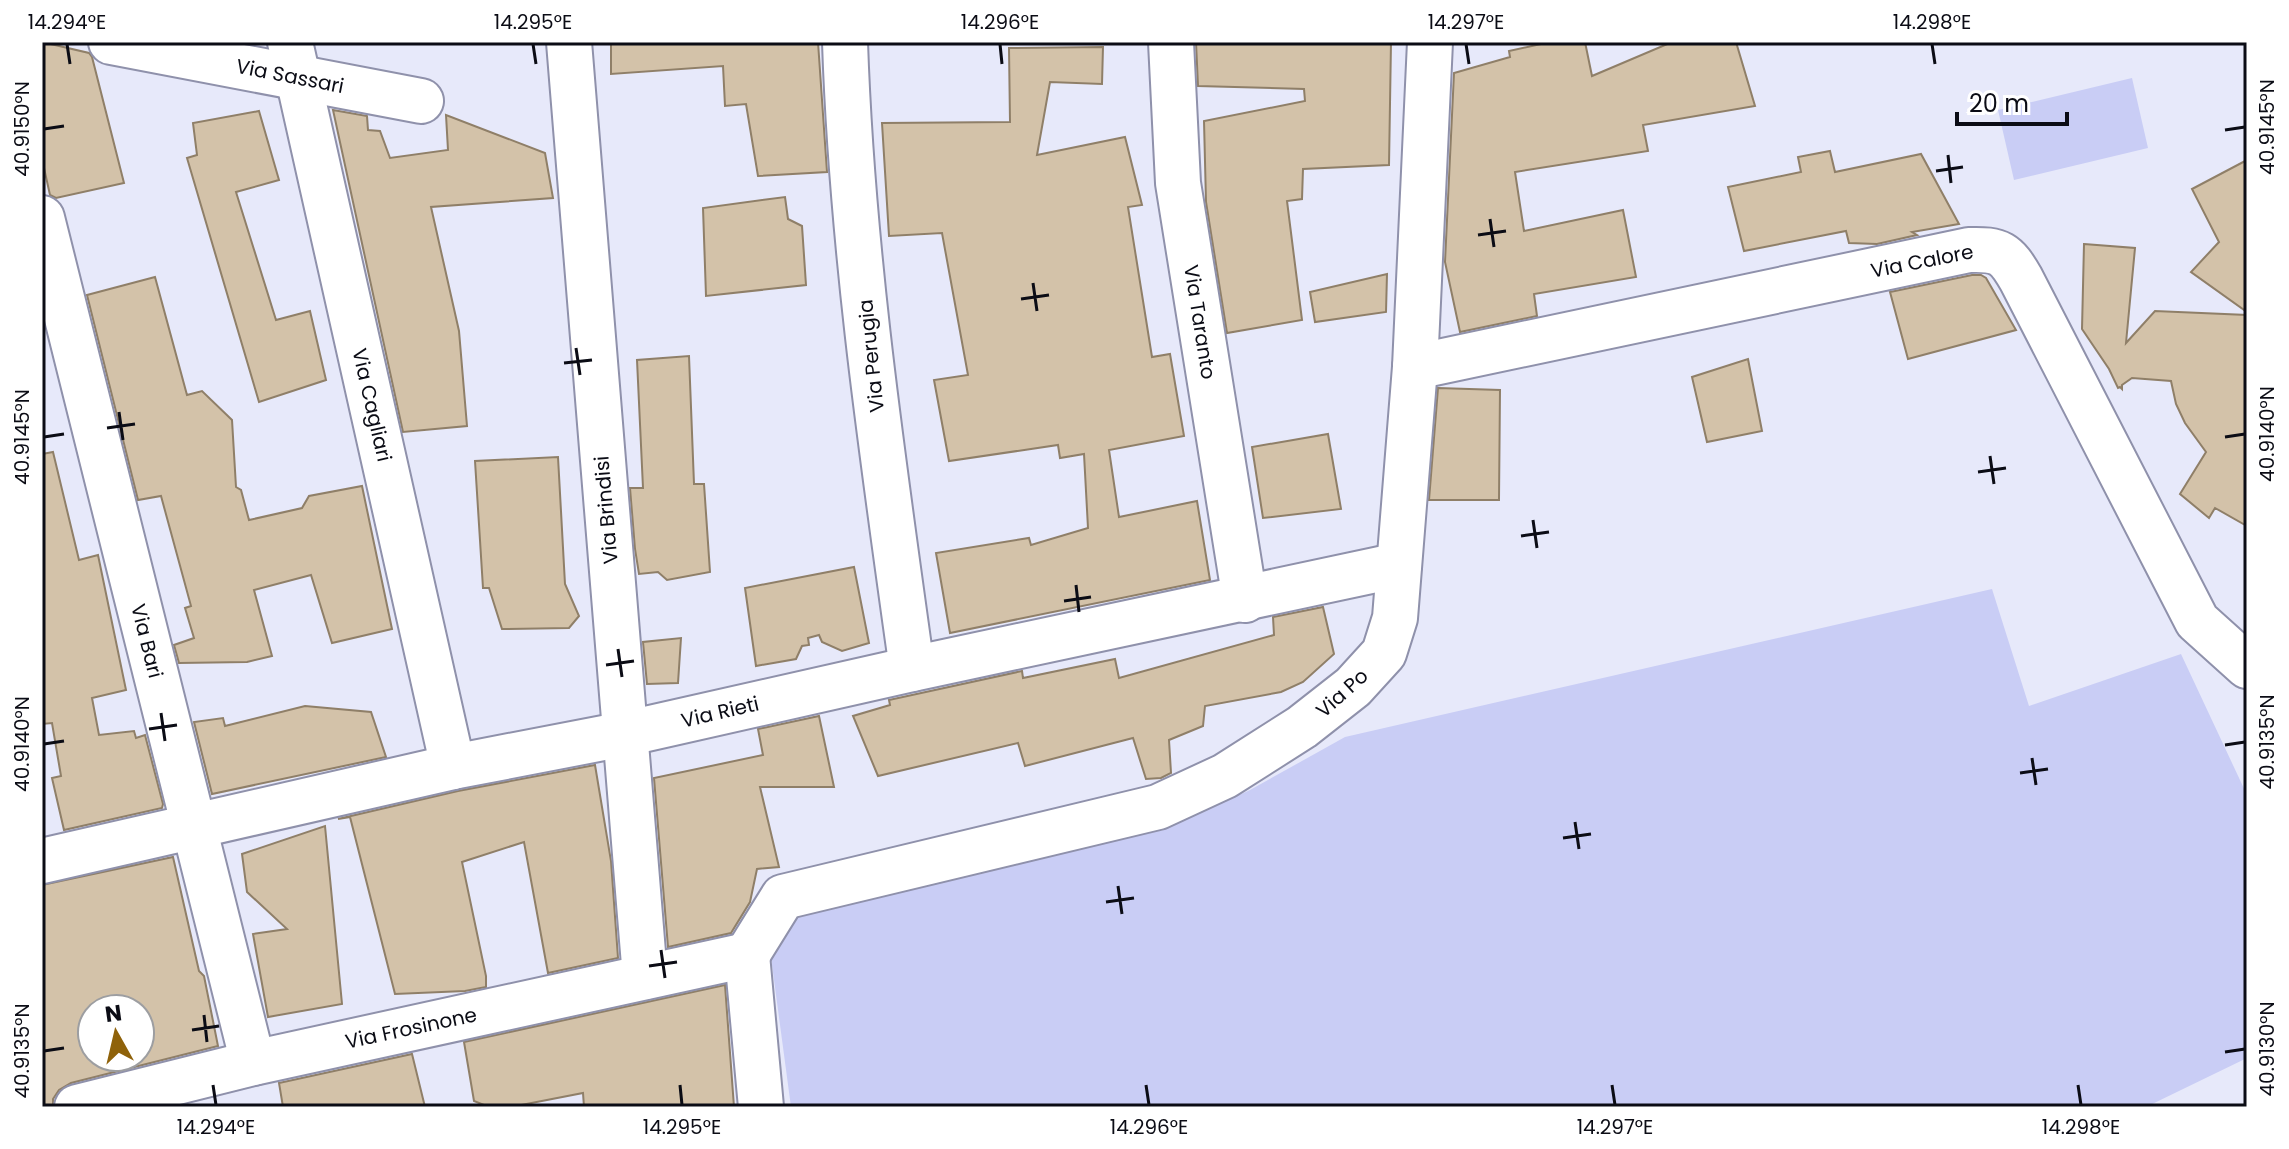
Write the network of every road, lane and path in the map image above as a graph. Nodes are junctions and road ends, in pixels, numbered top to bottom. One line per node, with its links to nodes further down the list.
1 (111, 42): 6 (street, Via Sassari)
2 (569, 42): 14 (street, Via Brindisi)
3 (845, 42): 13 (street, Via Perugia)
4 (1171, 42): 11 (street, Via Taranto)
5 (1430, 42): 9 (street, Via Po)
6 (294, 60): 7 (street, Via Sassari); 15 (street, Via Cagliari)
7 (421, 101)
8 (42, 218): 16 (street, Via Bari)
9 (1415, 367): 10 (street, Via Po); 12 (street, Via Calore)
10 (1399, 565): 11 (street, Via Rieti); 18 (street, Via Po)
11 (1245, 600): 13 (street, Via Rieti)
12 (2247, 666)
13 (912, 669): 14 (street, Via Rieti)
14 (624, 734): 15 (street, Via Rieti); 19 (street, Via Brindisi)
15 (453, 767): 16 (street, Via Rieti)
16 (192, 825): 17 (street, Via Rieti); 20 (street, Via Bari)
17 (42, 861)
18 (747, 955): 19 (street, Via Frosinone); 22 (street)
19 (645, 977): 20 (street, Via Frosinone)
20 (253, 1063): 21 (street, Via Frosinone)
21 (77, 1107)
22 (761, 1107)

